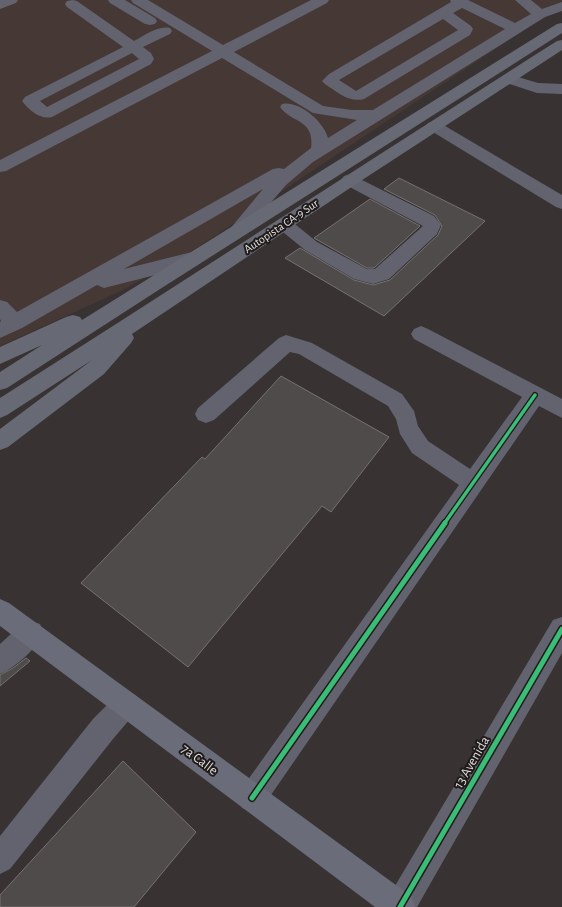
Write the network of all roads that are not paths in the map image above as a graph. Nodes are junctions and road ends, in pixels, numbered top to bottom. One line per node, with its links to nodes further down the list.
1 (11, 0): 8 (street)
2 (115, 0): 14 (street)
3 (138, 0): 17 (street)
4 (322, 0): 17 (street)
5 (522, 0): 11 (street)
6 (459, 1): 10 (street); 13 (street)
7 (72, 4): 16 (street)
8 (0, 5)
9 (562, 6): 11 (street)
10 (443, 13): 20 (street); 20 (street)
11 (540, 14): 13 (street)
12 (562, 27): 28 (highway, Autopista CA-9 Sur)
13 (516, 29): 21 (street)
14 (165, 31): 16 (street); 17 (street)
15 (562, 44): 18 (highway, Autopista CA-9 Sur)
16 (133, 47): 16 (street)
17 (216, 55): 20 (street); 23 (street); 24 (street)
18 (508, 79): 19 (street); 22 (highway, Autopista CA-9 Sur)
19 (562, 89)
20 (316, 90): 21 (street)
21 (376, 115): 23 (street)
22 (434, 126): 25 (highway, Autopista CA-9 Sur); 26 (street)
23 (313, 154): 28 (street); 31 (street)
24 (0, 167)
25 (350, 180): 27 (highway, Autopista CA-9 Sur); 27 (street)
26 (562, 203)
27 (284, 224): 33 (highway, Autopista CA-9 Sur)
28 (238, 230): 29 (highway, Autopista CA-9 Sur)
29 (192, 259): 30 (highway, Autopista CA-9 Sur); 31 (street)
30 (150, 286): 36 (highway); 37 (highway, Autopista CA-9 Sur)
31 (78, 287): 34 (street)
32 (0, 307): 34 (street)
33 (142, 318): 39 (highway, Autopista CA-9 Sur); 42 (highway)
34 (8, 327)
35 (421, 334): 38 (street)
36 (0, 356)
37 (0, 382)
38 (535, 395): 40 (street); 43 (street)
39 (0, 408)
40 (562, 409)
41 (206, 414): 43 (street)
42 (0, 441)
43 (473, 483): 49 (street)
44 (0, 611): 46 (main road, 7a Calle)
45 (562, 629): 51 (street, 13 Avenida)
46 (31, 633): 47 (street); 48 (main road, 7a Calle)
47 (0, 661)
48 (126, 704): 49 (main road, 7a Calle); 50 (street)
49 (252, 798): 51 (main road, 7a Calle)
50 (0, 859)
51 (400, 907)

